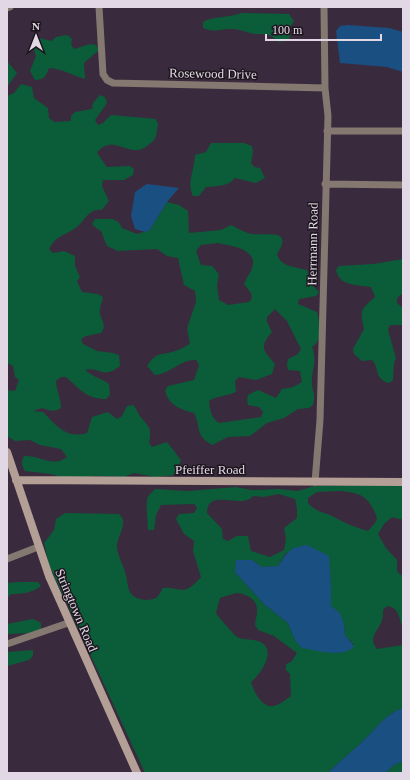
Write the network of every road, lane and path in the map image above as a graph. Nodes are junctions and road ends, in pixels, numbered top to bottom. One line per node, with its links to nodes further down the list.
1 (98, 7): 3 (street, Rosewood Drive)
2 (324, 7): 3 (street, Herrmann Road)
3 (325, 88): 5 (street, Herrmann Road)
4 (403, 131): 5 (street)
5 (327, 132): 6 (street, Herrmann Road)
6 (325, 184): 7 (street); 10 (street, Herrmann Road)
7 (403, 185)
8 (7, 452): 9 (street, Stringtown Road)
9 (16, 480): 10 (street, Pfeiffer Road); 12 (street, Stringtown Road)
10 (315, 482): 11 (street, Pfeiffer Road)
11 (403, 482)
12 (38, 547): 13 (street); 14 (street, Stringtown Road)
13 (7, 559)
14 (68, 623): 15 (street); 16 (street, Stringtown Road)
15 (7, 644)
16 (137, 773)

